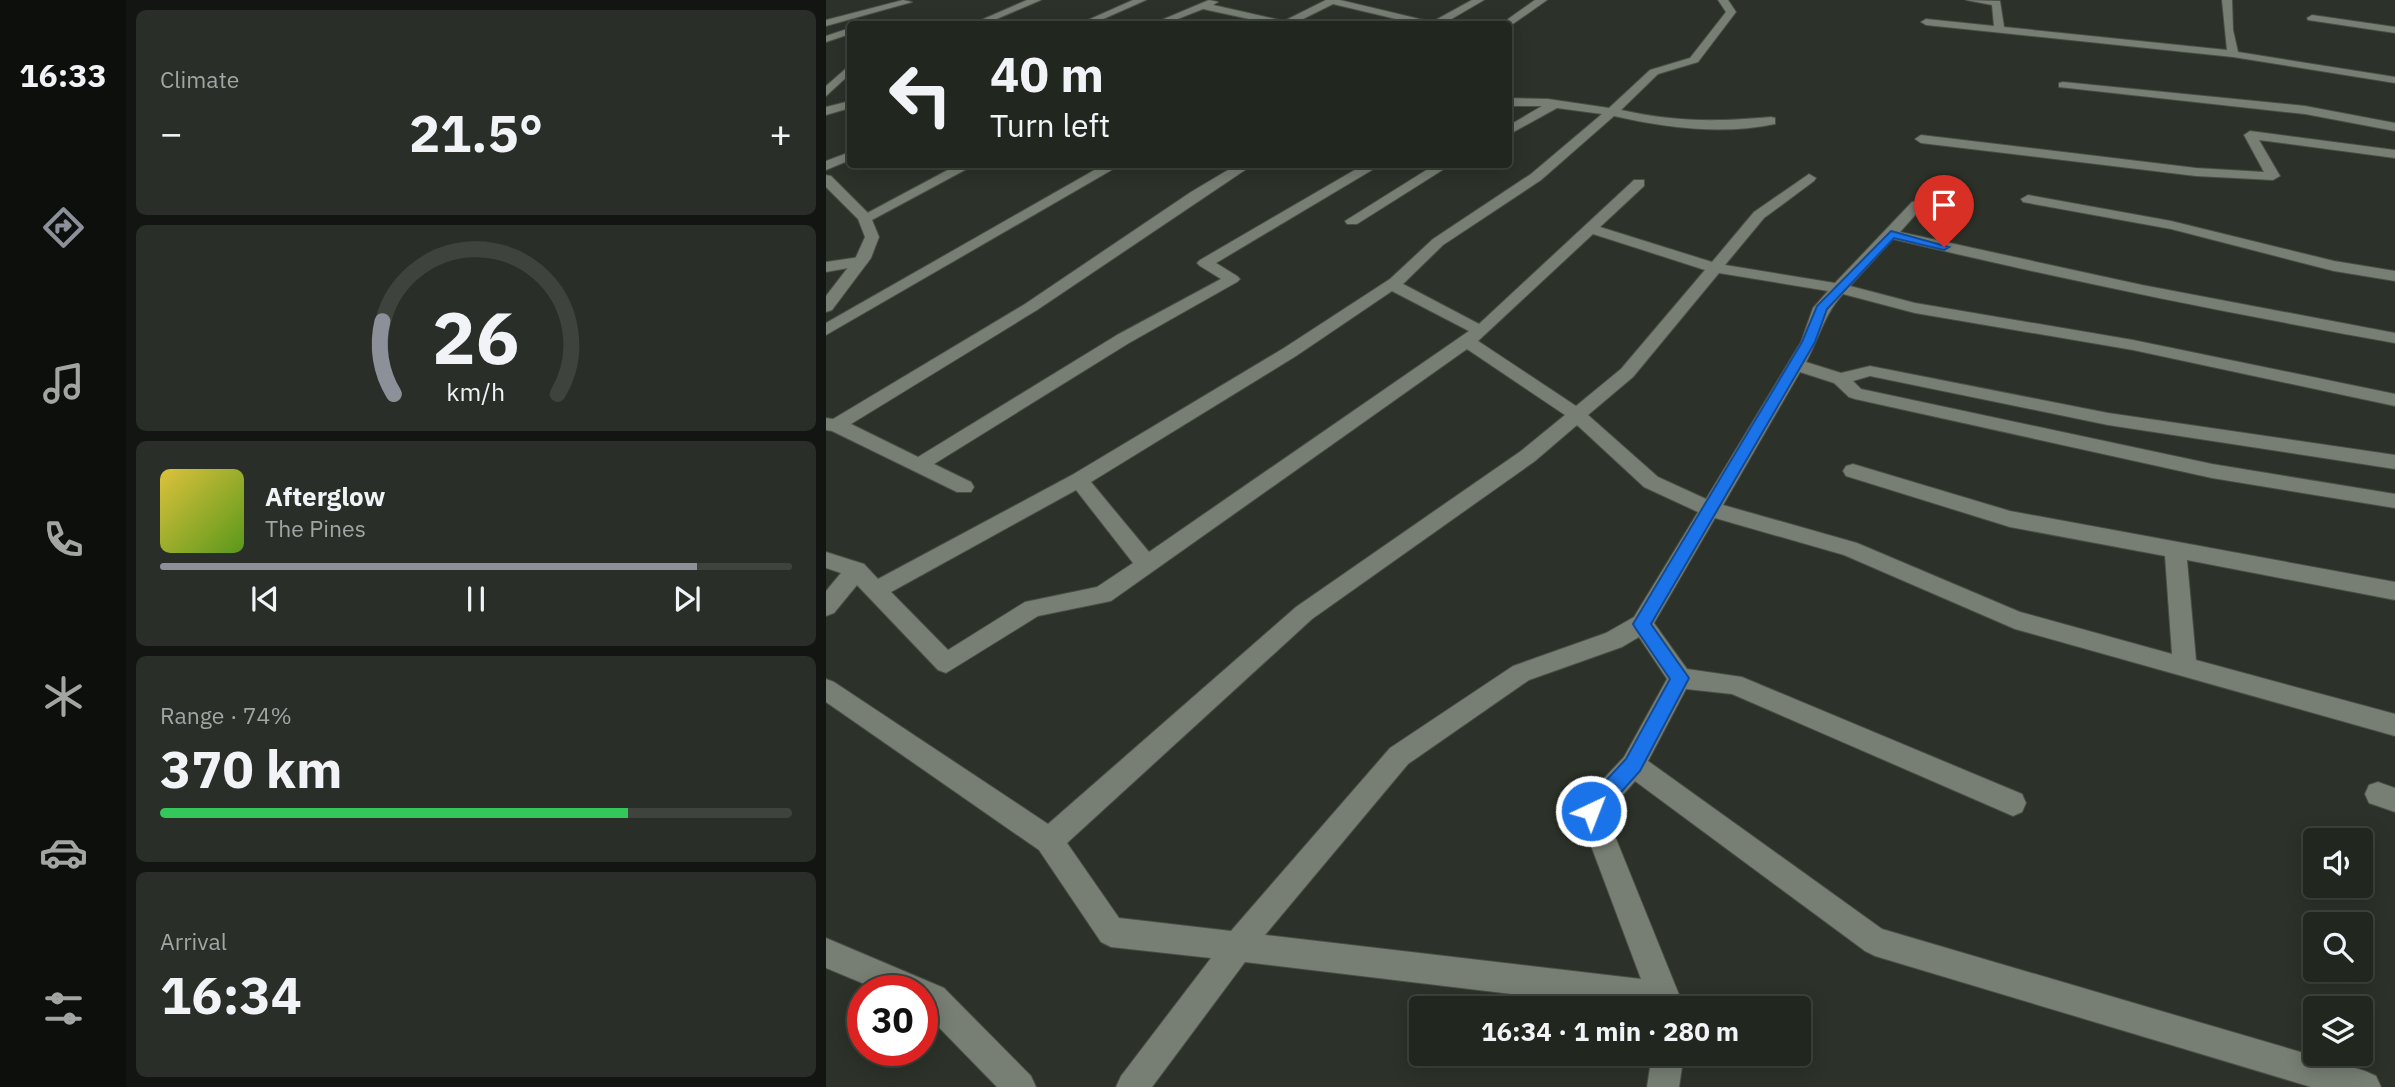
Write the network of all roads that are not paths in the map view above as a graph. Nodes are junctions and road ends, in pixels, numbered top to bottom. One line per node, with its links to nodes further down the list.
1 (1036, 0): 15 (street)
2 (1141, 0): 16 (street)
3 (1218, 0): 12 (street)
4 (1479, 0): 21 (street)
5 (1542, 0): 22 (street)
6 (1723, 0): 38 (street)
7 (1971, 0): 11 (street)
8 (2227, 0): 29 (street)
9 (906, 1): 13 (street); 24 (street)
10 (1333, 1): 19 (street); 20 (street)
11 (1997, 1): 25 (street)
12 (1202, 6): 17 (street); 18 (street)
13 (901, 17)
14 (2312, 18): 26 (street)
15 (984, 21)
16 (1091, 21)
17 (1164, 21)
18 (1271, 21)
19 (1291, 21)
20 (1416, 21)
21 (1441, 21)
22 (1510, 21)
23 (1926, 22): 25 (street)
24 (826, 23)
25 (1999, 29): 29 (street)
26 (2395, 30)
27 (847, 33): 28 (street)
28 (826, 39)
29 (2233, 54): 31 (street)
30 (847, 71): 33 (street)
31 (2395, 80)
32 (2063, 85): 40 (street)
33 (826, 93)
34 (1512, 102): 35 (street)
35 (1556, 104): 38 (street); 41 (street)
36 (847, 106): 37 (street)
37 (826, 111)
38 (1612, 112): 39 (street); 63 (street)
39 (1771, 121)
40 (2395, 127)
41 (1512, 129)
42 (1921, 139): 43 (street)
43 (2395, 154)
44 (847, 159): 50 (street)
45 (963, 168): 55 (street)
46 (1109, 168): 66 (street)
47 (1241, 168): 73 (street)
48 (1368, 168): 75 (street)
49 (1439, 168): 56 (street)
50 (826, 177): 55 (street)
51 (1809, 178): 61 (street)
52 (1639, 183): 57 (street)
53 (2028, 199): 62 (street)
54 (1917, 205): 58 (street)
55 (865, 218): 59 (street)
56 (1352, 221)
57 (1590, 229): 61 (street); 67 (street)
58 (1891, 234): 64 (street); 68 (street)
59 (860, 262): 60 (street); 65 (street)
60 (826, 267)
61 (1716, 268): 64 (street); 72 (street)
62 (2395, 276)
63 (1392, 285): 67 (street); 77 (street)
64 (1841, 289): 69 (street); 71 (street)
65 (826, 307)
66 (826, 330)
67 (1474, 336): 72 (street); 83 (street)
68 (2395, 338)
69 (1795, 364): 70 (street); 80 (street)
70 (1840, 379): 74 (street); 79 (street)
71 (2395, 400)
72 (1577, 415): 80 (street); 95 (street)
73 (831, 424): 75 (street)
74 (2395, 461)
75 (919, 465): 78 (street)
76 (1853, 471): 81 (street)
77 (1079, 480): 83 (street); 85 (street)
78 (964, 487)
79 (2395, 501)
80 (1710, 509): 88 (street); 89 (street)
81 (2175, 548): 86 (street); 89 (street)
82 (826, 560): 84 (street)
83 (1146, 564): 85 (street)
84 (856, 569): 85 (street); 87 (street)
85 (876, 590)
86 (2395, 591)
87 (826, 607)
88 (1642, 624): 90 (street); 96 (street)
89 (2185, 667): 92 (street)
90 (1680, 678): 93 (street); 94 (street)
91 (826, 689): 95 (street)
92 (2395, 725)
93 (1633, 765): 100 (street); 106 (street)
94 (2013, 803)
95 (1049, 841): 96 (street)
96 (1238, 947): 99 (street); 104 (street)
97 (826, 953): 98 (street)
98 (878, 975)
99 (1619, 996)
100 (1664, 996)
101 (938, 1004): 103 (street)
102 (1666, 1066): 105 (street)
103 (1020, 1087)
104 (1132, 1087)
105 (1663, 1087)
106 (2365, 1087)

